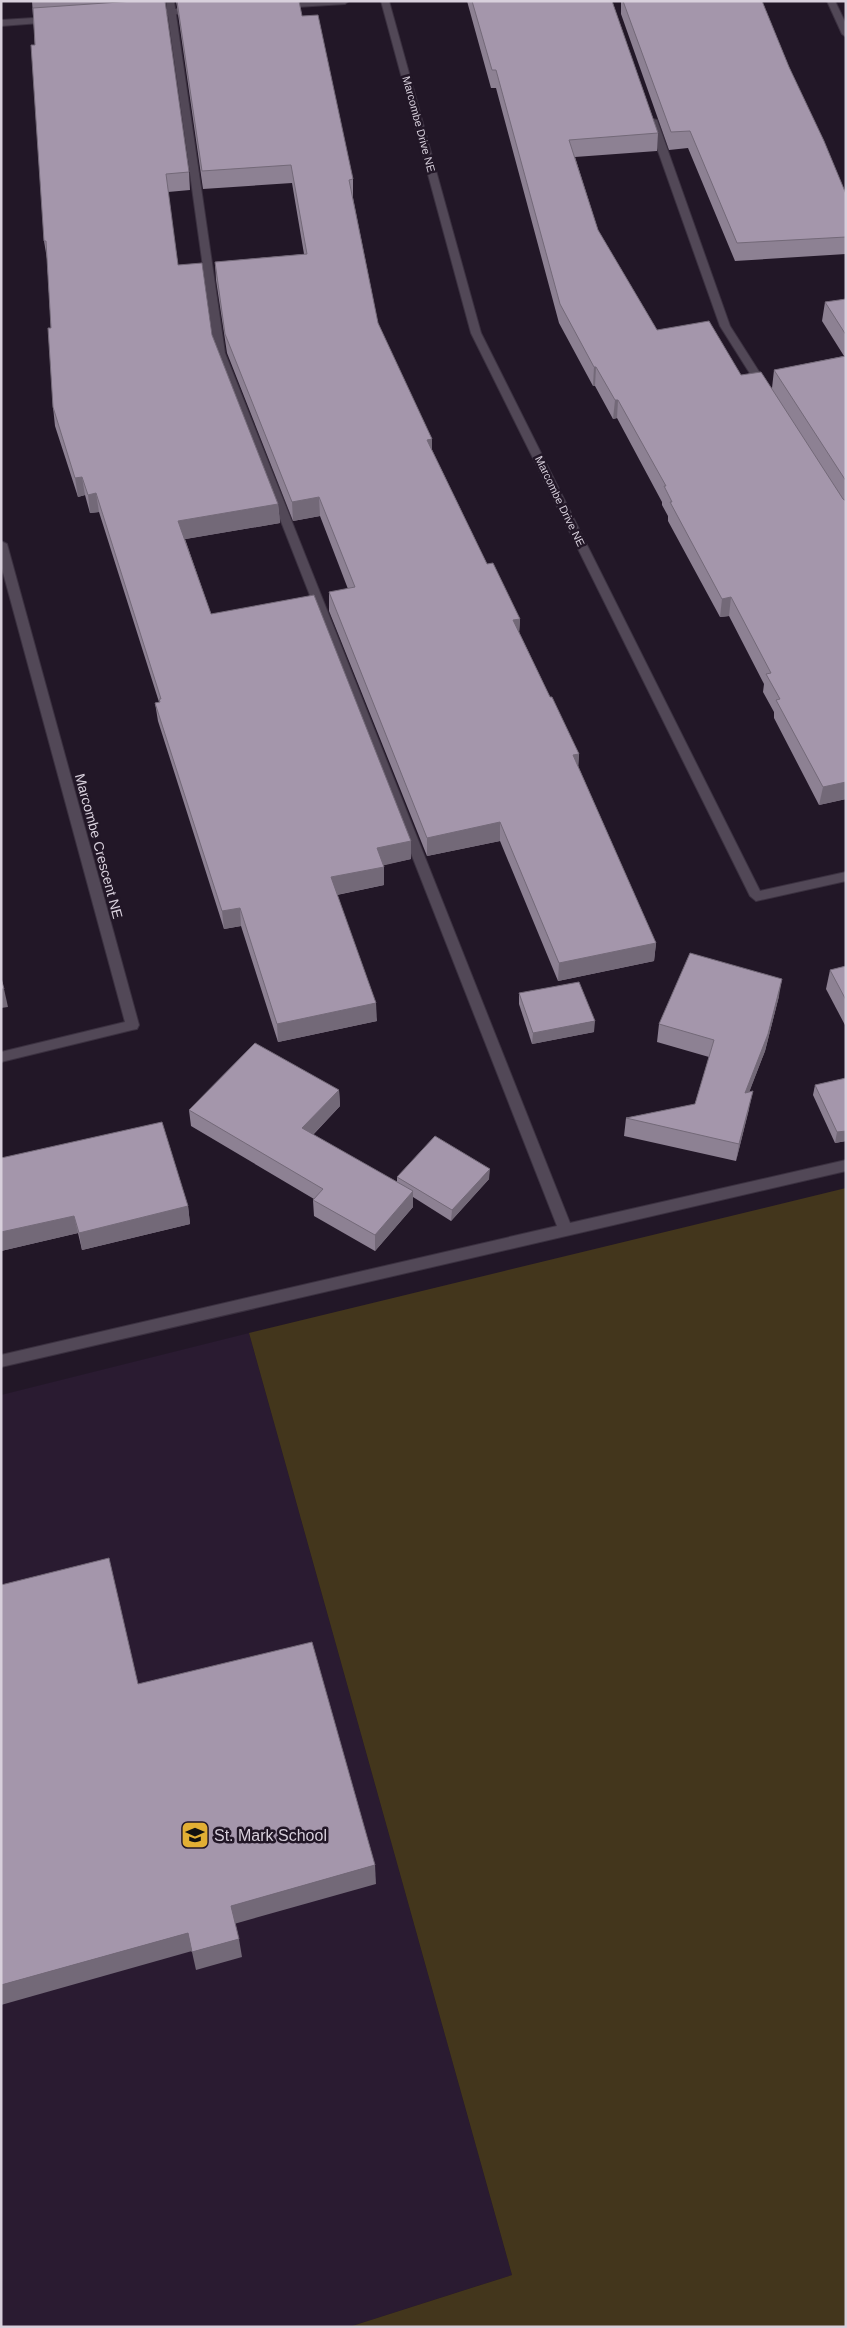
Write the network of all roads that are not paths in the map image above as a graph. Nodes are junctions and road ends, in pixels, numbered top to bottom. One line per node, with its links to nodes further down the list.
1 (345, 1): 4 (street)
2 (385, 1): 14 (street, Marcombe Drive NE)
3 (831, 1): 10 (street)
4 (267, 6)
5 (170, 7): 6 (street); 7 (street); 17 (street)
6 (209, 10)
7 (141, 14)
8 (61, 19): 9 (street)
9 (1, 23)
10 (846, 34)
11 (649, 113): 12 (street)
12 (772, 401)
13 (1, 544): 15 (street, Marcombe Crescent NE)
14 (846, 876)
15 (1, 1058)
16 (846, 1164): 17 (street)
17 (566, 1229): 18 (street)
18 (1, 1361)

